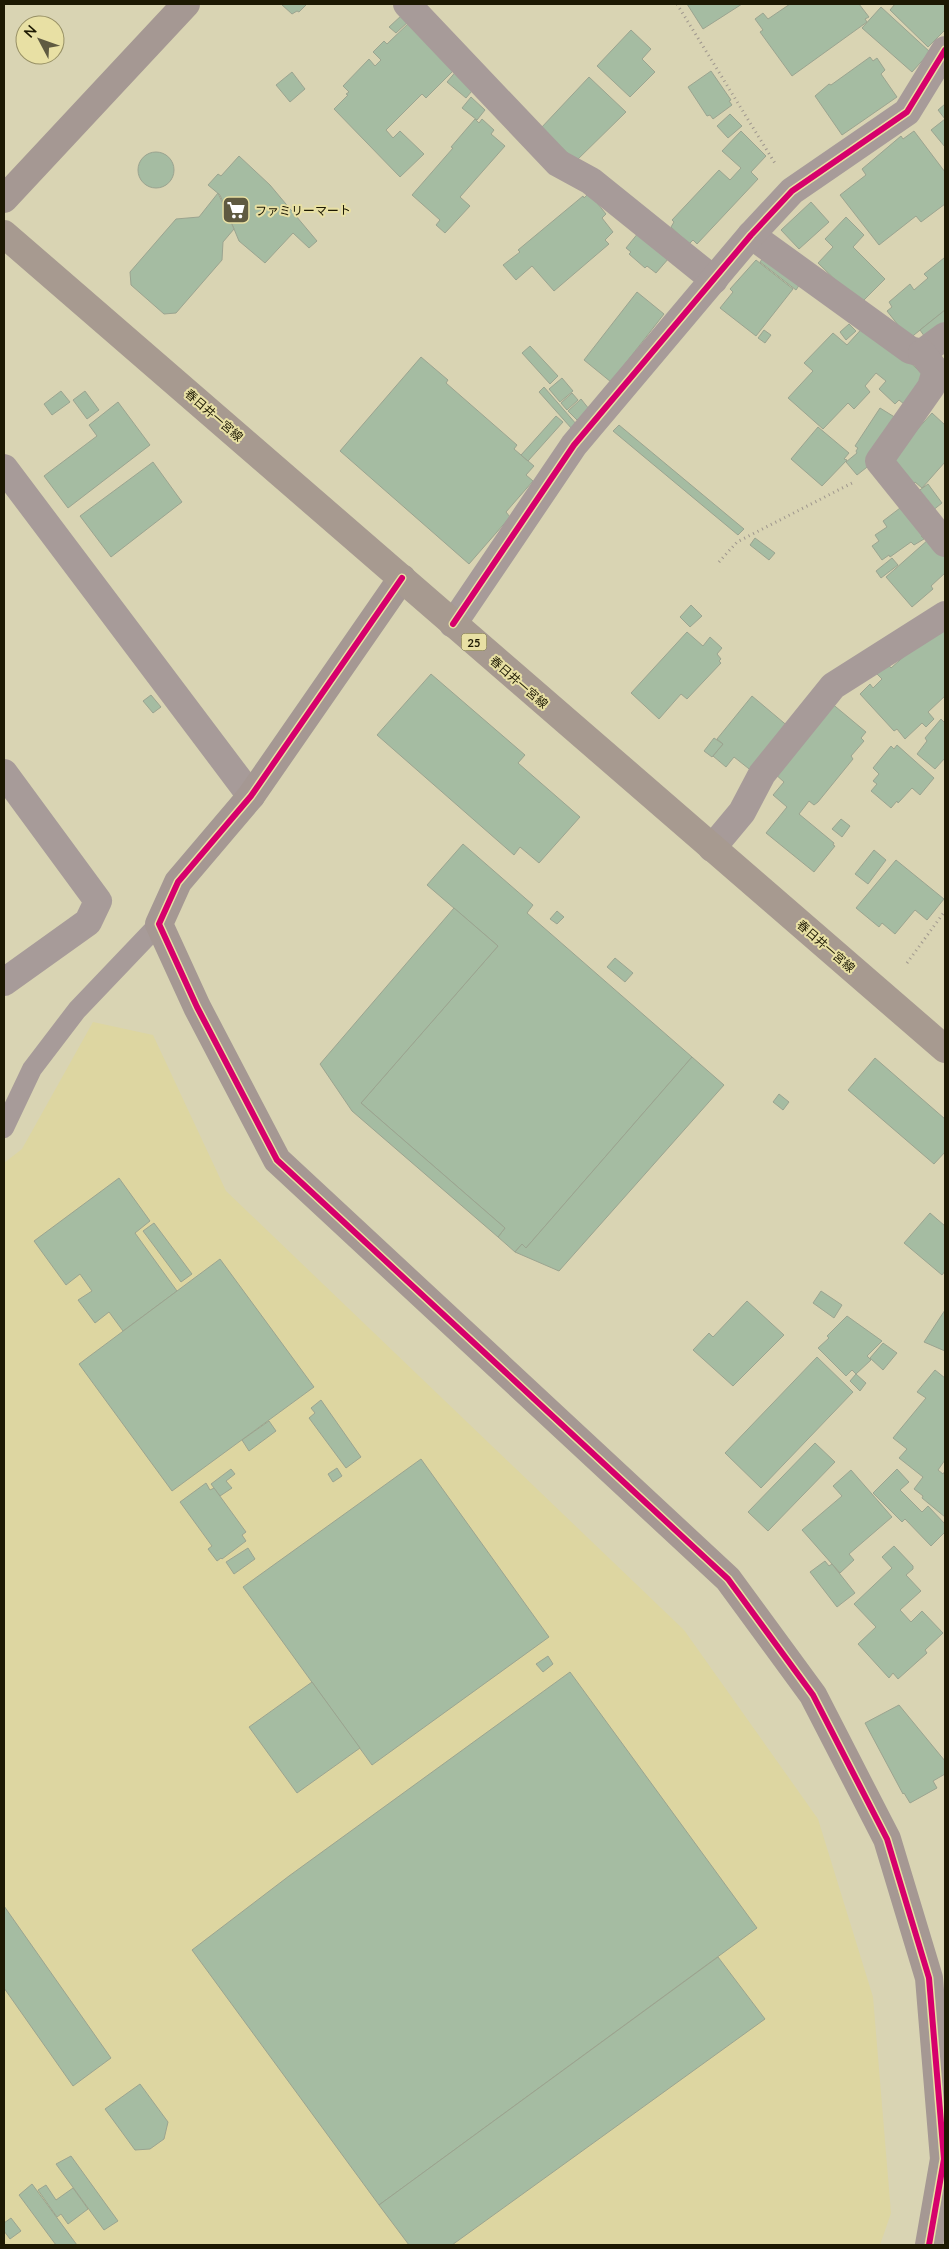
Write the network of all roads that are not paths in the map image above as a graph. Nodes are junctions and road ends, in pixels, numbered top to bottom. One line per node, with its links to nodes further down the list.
1 (186, 4): 4 (street)
2 (407, 4): 7 (street)
3 (945, 50): 6 (street)
4 (4, 200)
5 (4, 234): 12 (main road, 春日井一宮線 / 25)
6 (751, 235): 7 (street); 9 (street)
7 (714, 280): 14 (street)
8 (945, 336): 9 (street)
9 (922, 353): 11 (street)
10 (4, 468): 16 (street)
11 (945, 543)
12 (402, 578): 14 (main road, 春日井一宮線 / 25); 16 (street)
13 (945, 615): 17 (street)
14 (453, 624): 17 (main road, 春日井一宮線 / 25)
15 (4, 773): 19 (street)
16 (251, 796): 18 (street)
17 (712, 848): 20 (main road, 春日井一宮線 / 25)
18 (159, 924): 21 (lane); 22 (street)
19 (4, 982)
20 (945, 1049)
21 (4, 1128)
22 (929, 2245)

